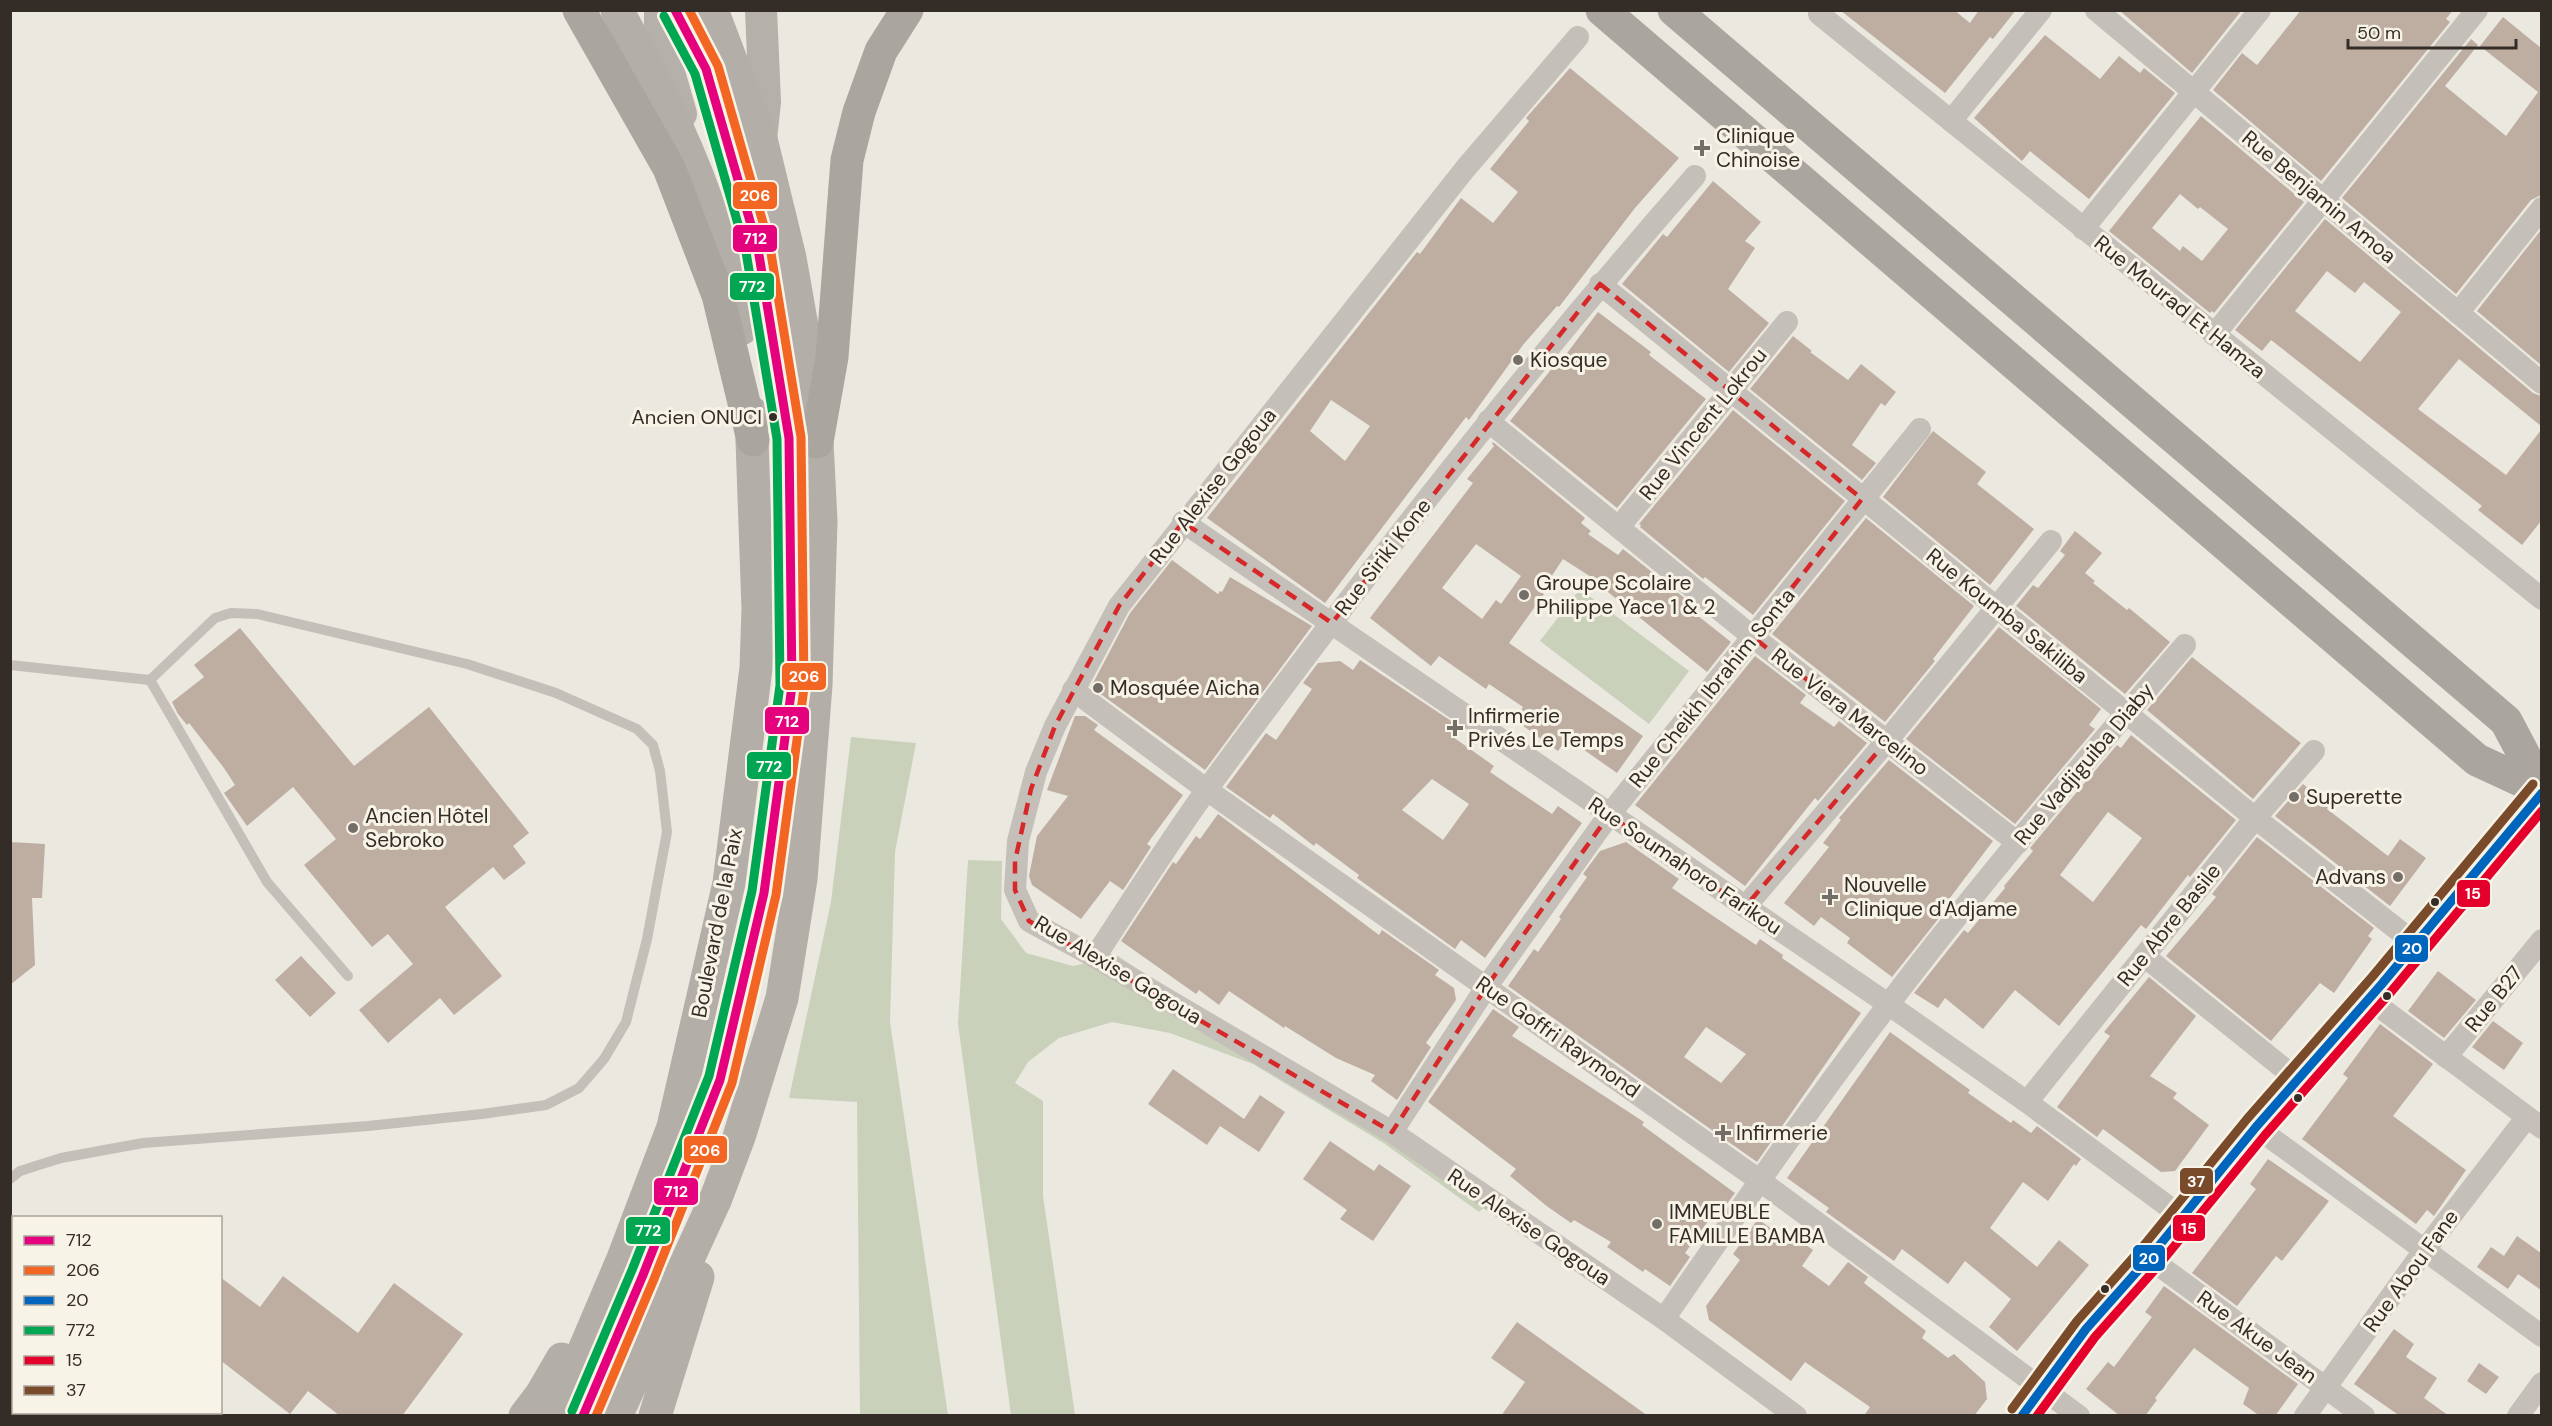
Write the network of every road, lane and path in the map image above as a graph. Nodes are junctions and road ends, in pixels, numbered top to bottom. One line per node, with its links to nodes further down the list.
1 (579, 10): 34 (highway)
2 (617, 10): 22 (main road, Boulevard de la Paix)
3 (660, 10): 22 (main road, Boulevard de la Paix)
4 (675, 10): 17 (lane, Boulevard de la Paix)
5 (695, 10): 17 (lane)
6 (712, 10): 20 (main road, Boulevard de la Paix)
7 (762, 10): 20 (main road)
8 (907, 10): 35 (highway)
9 (1602, 10): 52 (highway)
10 (1674, 10): 52 (highway)
11 (2041, 10): 19 (street)
12 (2096, 10): 18 (street, Rue Benjamin Amoa)
13 (2260, 10): 18 (street)
14 (2477, 10): 23 (street)
15 (1820, 12): 19 (street, Rue Mourad Et Hamza)
16 (1578, 37): 37 (street, Rue Alexise Gogoua)
17 (706, 69): 35 (lane, Boulevard de la Paix)
18 (2194, 93): 23 (street, Rue Benjamin Amoa); 25 (street)
19 (1951, 121): 25 (street, Rue Mourad Et Hamza)
20 (761, 139): 35 (main road, Boulevard de la Paix)
21 (1695, 176): 26 (street, Rue Siriki Kone)
22 (705, 196): 34 (main road, Boulevard de la Paix)
23 (2322, 201): 27 (street, Rue Benjamin Amoa); 29 (street)
24 (2541, 208): 27 (street)
25 (2083, 228): 29 (street, Rue Mourad Et Hamza)
26 (1600, 284): 31 (street, Rue Koumba Sakiliba); 32 (street, Rue Siriki Kone)
27 (2458, 313): 30 (street, Rue Benjamin Amoa)
28 (1787, 322): 31 (street, Rue Vincent Lokrou)
29 (2214, 335): 40 (street, Rue Mourad Et Hamza)
30 (2541, 383)
31 (1731, 390): 36 (street, Rue Koumba Sakiliba); 38 (street, Rue Vincent Lokrou)
32 (1488, 421): 38 (street, Rue Viera Marcelino); 42 (street, Rue Siriki Kone)
33 (1920, 429): 36 (street, Rue Cheikh Ibrahim Sonta)
34 (753, 440): 77 (main road, Boulevard de la Paix)
35 (803, 440): 73 (main road, Boulevard de la Paix); 85 (lane, Boulevard de la Paix)
36 (1862, 500): 41 (street, Rue Koumba Sakiliba); 43 (street, Rue Cheikh Ibrahim Sonta)
37 (1184, 522): 42 (street, Rue Soumahoro Farikou); 47 (street, Rue Alexise Gogoua)
38 (1619, 527): 43 (street, Rue Viera Marcelino)
39 (2051, 541): 41 (street)
40 (2541, 599)
41 (1996, 608): 48 (street, Rue Koumba Sakiliba); 49 (street)
42 (1332, 624): 51 (street, Rue Siriki Kone); 53 (street, Rue Soumahoro Farikou)
43 (1754, 637): 49 (street, Rue Viera Marcelino); 53 (street, Rue Cheikh Ibrahim Sonta)
44 (2185, 645): 48 (street, Rue Vadjiguiba Diaby)
45 (10, 665): 46 (lane)
46 (150, 680): 61 (lane); 71 (lane)
47 (1073, 690): 51 (street, Rue Goffri Raymond); 60 (street, Rue Alexise Gogoua)
48 (2127, 712): 54 (street, Rue Koumba Sakiliba); 55 (street, Rue Vadjiguiba Diaby)
49 (1886, 741): 55 (street, Rue Viera Marcelino); 56 (street)
50 (2314, 751): 54 (street, Rue Abre Basile)
51 (1207, 790): 60 (street, Rue Siriki Kone); 62 (street, Rue Goffri Raymond)
52 (2541, 790): 58 (main road)
53 (1609, 815): 56 (street, Rue Soumahoro Farikou); 62 (street, Rue Cheikh Ibrahim Sonta)
54 (2255, 818): 58 (street, Rue Koumba Sakiliba); 59 (street, Rue Abre Basile)
55 (2018, 843): 64 (street, Rue Vadjiguiba Diaby)
56 (1745, 907): 64 (street, Rue Soumahoro Farikou)
57 (2541, 940): 65 (street, Rue B27)
58 (2416, 944): 63 (main road)
59 (2144, 956): 66 (street); 67 (street, Rue Abre Basile)
60 (1095, 957): 70 (street, Rue Alexise Gogoua)
61 (348, 976)
62 (1487, 986): 70 (street, Rue Cheikh Ibrahim Sonta); 72 (street, Rue Goffri Raymond)
63 (2369, 999): 65 (street); 66 (main road)
64 (1888, 1004): 67 (street, Rue Soumahoro Farikou); 72 (street, Rue Vadjiguiba Diaby)
65 (2446, 1057): 68 (street)
66 (2298, 1080): 69 (main road)
67 (2027, 1102): 74 (street, Rue Soumahoro Farikou)
68 (2529, 1124): 75 (street, Rue Abou Fane)
69 (2256, 1127): 74 (main road); 75 (street)
70 (1392, 1132): 78 (street, Rue Alexise Gogoua)
71 (10, 1179)
72 (1759, 1180): 78 (street, Rue Vadjiguiba Diaby); 82 (street, Rue Goffri Raymond)
73 (716, 1198): 86 (main road, Boulevard de la Paix); 87 (main road)
74 (2181, 1216): 76 (main road)
75 (2423, 1252): 79 (street); 81 (street, Rue Abou Fane)
76 (2149, 1258): 81 (street, Rue Akue Jean); 82 (main road)
77 (622, 1261): 83 (main road); 84 (main road, Boulevard de la Paix)
78 (1664, 1319): 88 (street, Rue Alexise Gogoua)
79 (2541, 1336)
80 (2541, 1383): 93 (street)
81 (2326, 1387): 91 (street, Rue Abou Fane); 92 (street, Rue Akue Jean)
82 (2041, 1389): 89 (main road); 90 (street, Rue Goffri Raymond)
83 (525, 1416)
84 (556, 1416)
85 (583, 1416)
86 (616, 1416)
87 (655, 1416)
88 (1796, 1416)
89 (2022, 1416)
90 (2079, 1416)
91 (2305, 1416)
92 (2364, 1416)
93 (2518, 1416)

